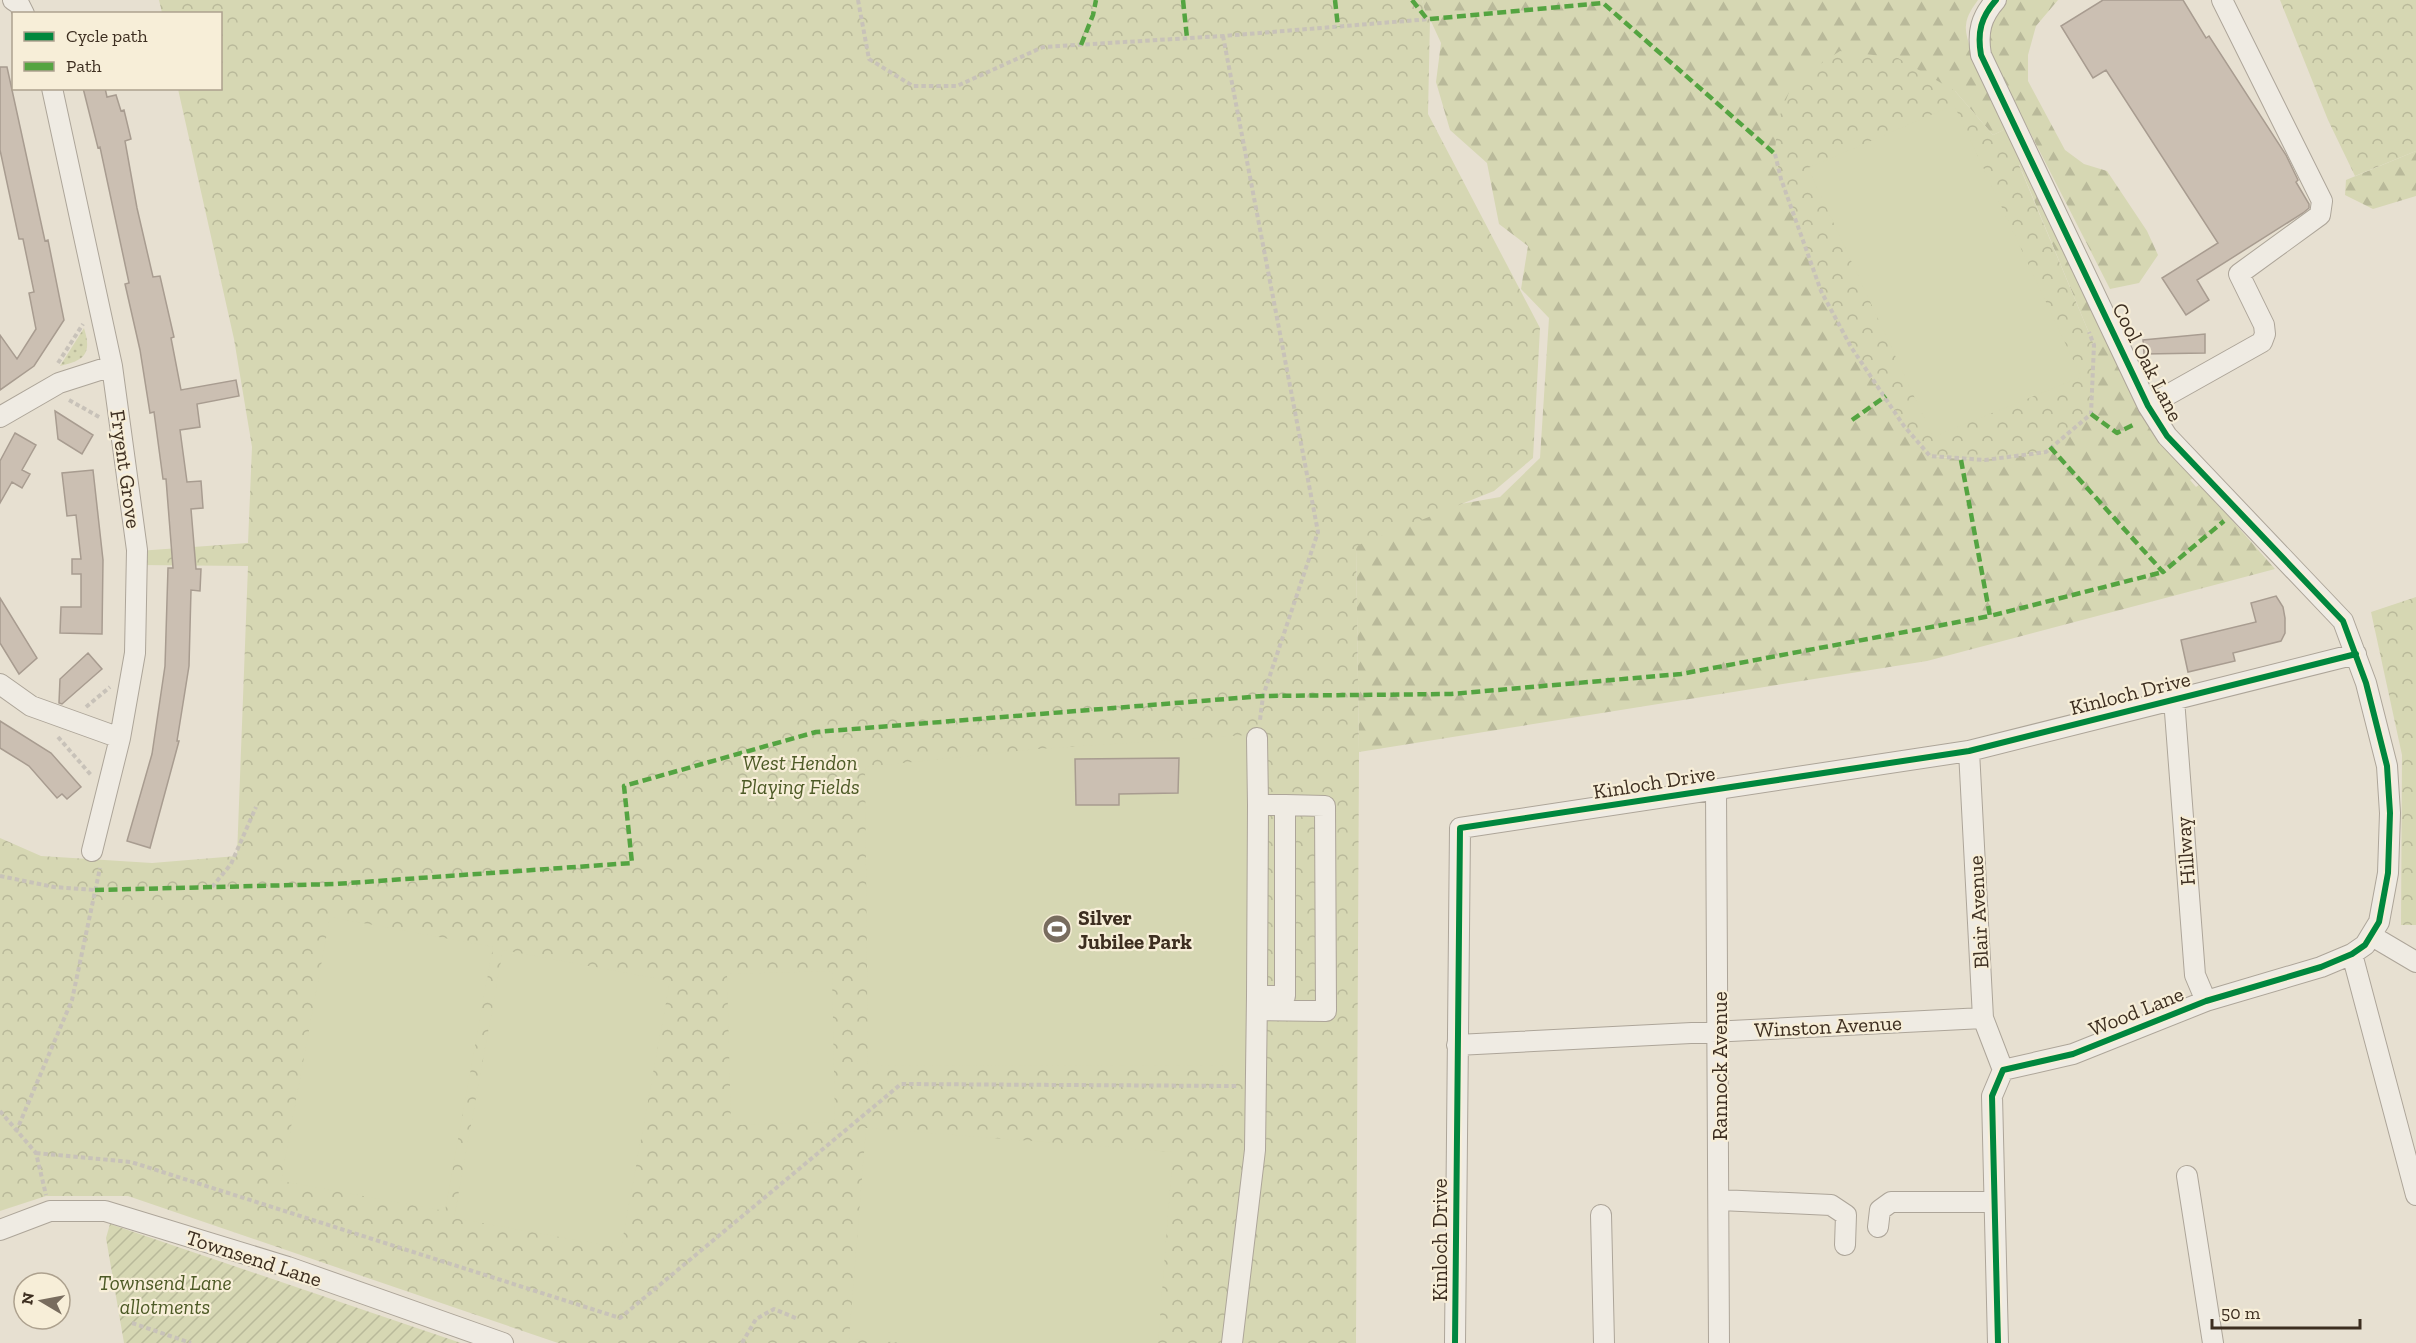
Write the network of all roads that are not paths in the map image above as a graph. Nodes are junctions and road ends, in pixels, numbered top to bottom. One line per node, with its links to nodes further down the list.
1 (14, 0): 4 (street)
2 (1996, 0): 7 (street, Cool Oak Lane)
3 (2222, 0): 7 (street)
4 (23, 12)
5 (52, 90): 6 (street, Fryent Grove)
6 (112, 366): 8 (street); 12 (street, Fryent Grove)
7 (2148, 406): 9 (street, Cool Oak Lane)
8 (0, 417)
9 (2356, 654): 11 (street, Kinloch Drive); 15 (street, Cool Oak Lane)
10 (0, 684): 12 (street)
11 (2174, 699): 14 (street, Kinloch Drive); 23 (street, Hillway)
12 (120, 738): 19 (street, Fryent Grove)
13 (1257, 738): 17 (street)
14 (1970, 751): 16 (street, Kinloch Drive); 25 (street, Blair Avenue)
15 (2387, 766): 20 (street, Wood Lane)
16 (1716, 789): 26 (street, Rannock Avenue); 27 (street, Kinloch Drive)
17 (1258, 805): 18 (street); 24 (street)
18 (1285, 805): 24 (street); 24 (street)
19 (92, 851)
20 (2372, 936): 21 (street, Wood Lane); 22 (street)
21 (2352, 954): 23 (street, Wood Lane); 30 (street)
22 (2416, 962)
23 (2206, 1001): 28 (street, Wood Lane)
24 (1257, 1003): 38 (street)
25 (1983, 1018): 26 (street, Winston Avenue); 28 (street, Blair Avenue)
26 (1719, 1032): 27 (street, Winston Avenue); 31 (street, Rannock Avenue)
27 (1457, 1045): 39 (street, Kinloch Drive)
28 (2003, 1070): 32 (street)
29 (2187, 1176): 43 (street)
30 (2416, 1195)
31 (1720, 1200): 36 (street); 41 (street, Rannock Avenue)
32 (1994, 1202): 34 (street); 42 (street)
33 (1601, 1215): 40 (street)
34 (1878, 1227)
35 (0, 1230): 37 (street, Townsend Lane)
36 (1845, 1245)
37 (503, 1343)
38 (1232, 1343)
39 (1455, 1343)
40 (1605, 1343)
41 (1719, 1343)
42 (1998, 1343)
43 (2213, 1343)

